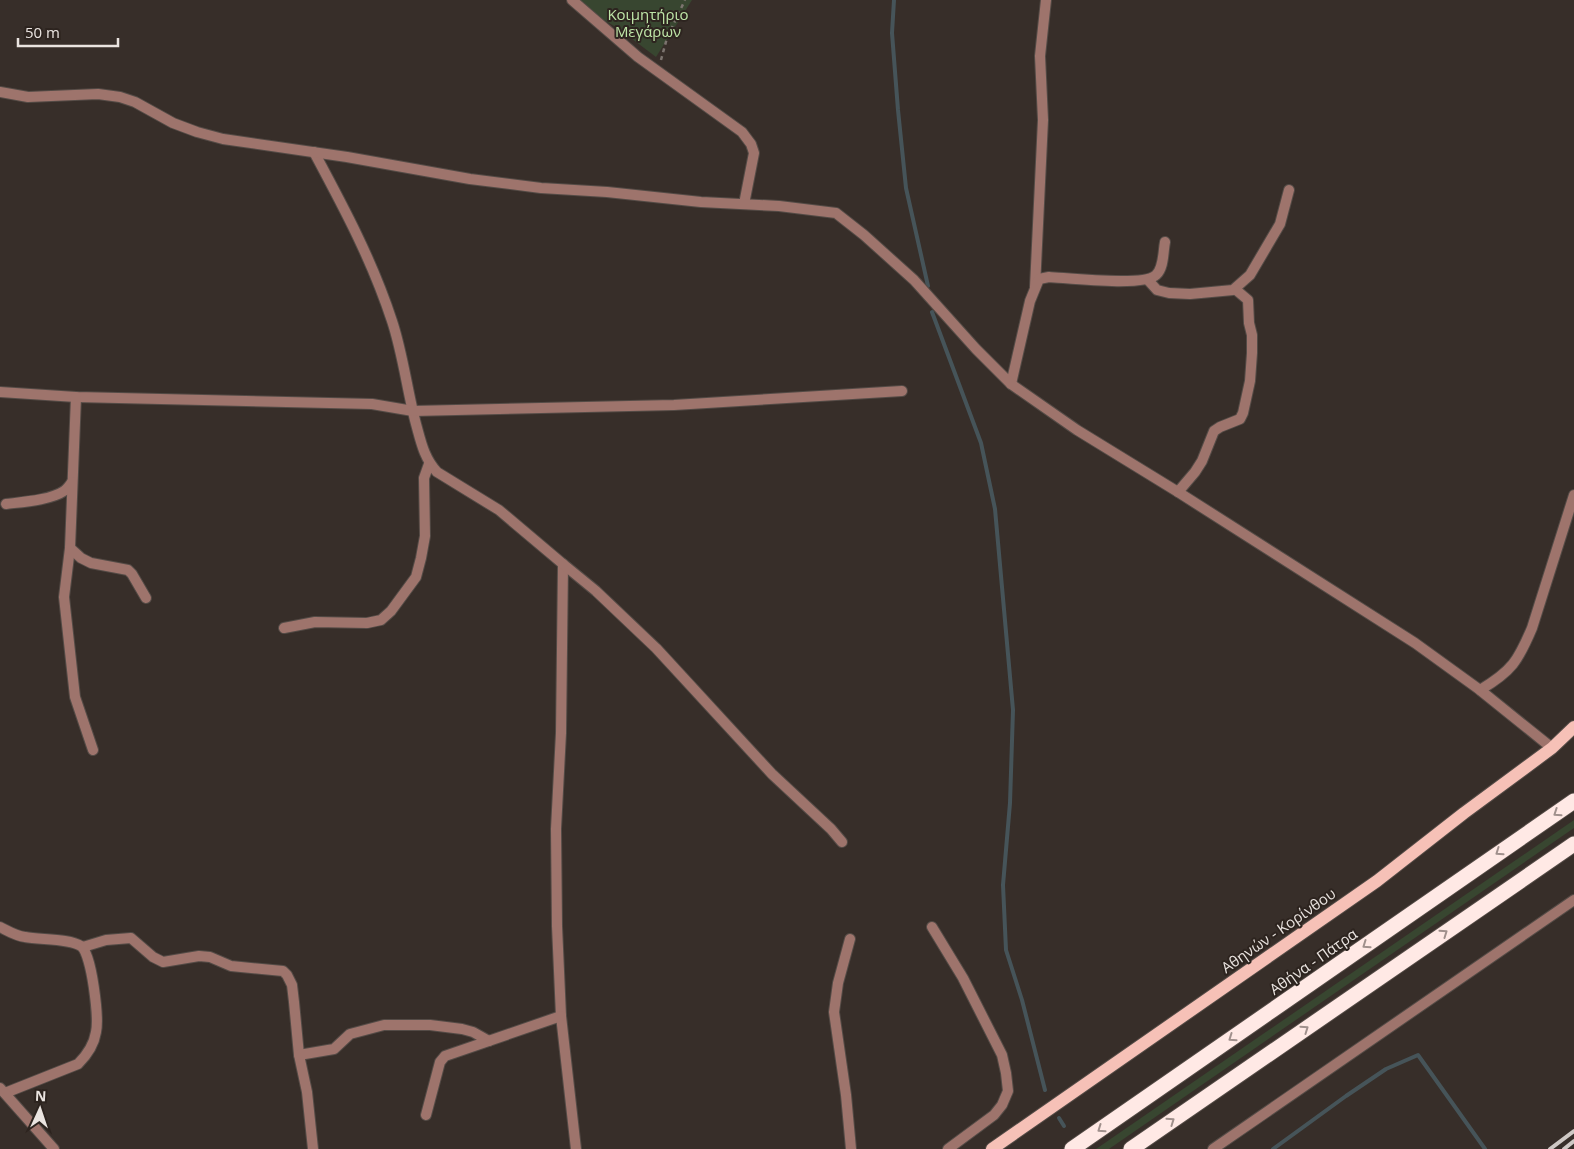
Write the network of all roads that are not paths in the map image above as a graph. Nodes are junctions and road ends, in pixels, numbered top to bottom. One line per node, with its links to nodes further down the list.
1 (572, 0): 6 (street)
2 (1046, 0): 9 (street)
3 (0, 92): 4 (street)
4 (314, 152): 6 (street); 15 (street)
5 (1289, 190): 10 (street)
6 (744, 204): 11 (street)
7 (1165, 242): 8 (street)
8 (1148, 280): 9 (street); 10 (street)
9 (1035, 287): 11 (street)
10 (1235, 289): 18 (street)
11 (1011, 384): 18 (street)
12 (902, 390): 15 (street)
13 (0, 392): 14 (street)
14 (76, 397): 15 (street); 17 (street)
15 (412, 411): 16 (street)
16 (429, 464): 22 (street); 24 (street)
17 (72, 482): 20 (street); 21 (street)
18 (1178, 492): 25 (street)
19 (1574, 495): 25 (street)
20 (6, 504)
21 (70, 548): 23 (street); 28 (street)
22 (563, 564): 30 (street); 37 (street)
23 (146, 598)
24 (284, 628)
25 (1480, 690): 27 (street)
26 (1574, 727): 27 (main road, Αθηνών - Κορίνθου)
27 (1552, 748): 47 (main road, Αθηνών - Κορίνθου)
28 (93, 750)
29 (1574, 801): 48 (highway, Αθήνα - Πάτρα, one-way to 48)
30 (842, 842)
31 (1574, 844): 49 (highway, one-way to 31)
32 (1574, 900): 50 (street)
33 (0, 927): 36 (street)
34 (932, 927): 46 (street)
35 (850, 939): 45 (street)
36 (82, 947): 39 (street); 40 (street)
37 (561, 1016): 38 (street); 44 (street)
38 (489, 1041): 39 (street); 41 (street)
39 (299, 1055): 43 (street)
40 (3, 1091): 42 (street)
41 (426, 1115)
42 (54, 1149)
43 (313, 1149)
44 (576, 1149)
45 (850, 1149)
46 (948, 1149)
47 (992, 1149)
48 (1072, 1149)
49 (1131, 1149)
50 (1214, 1149)

